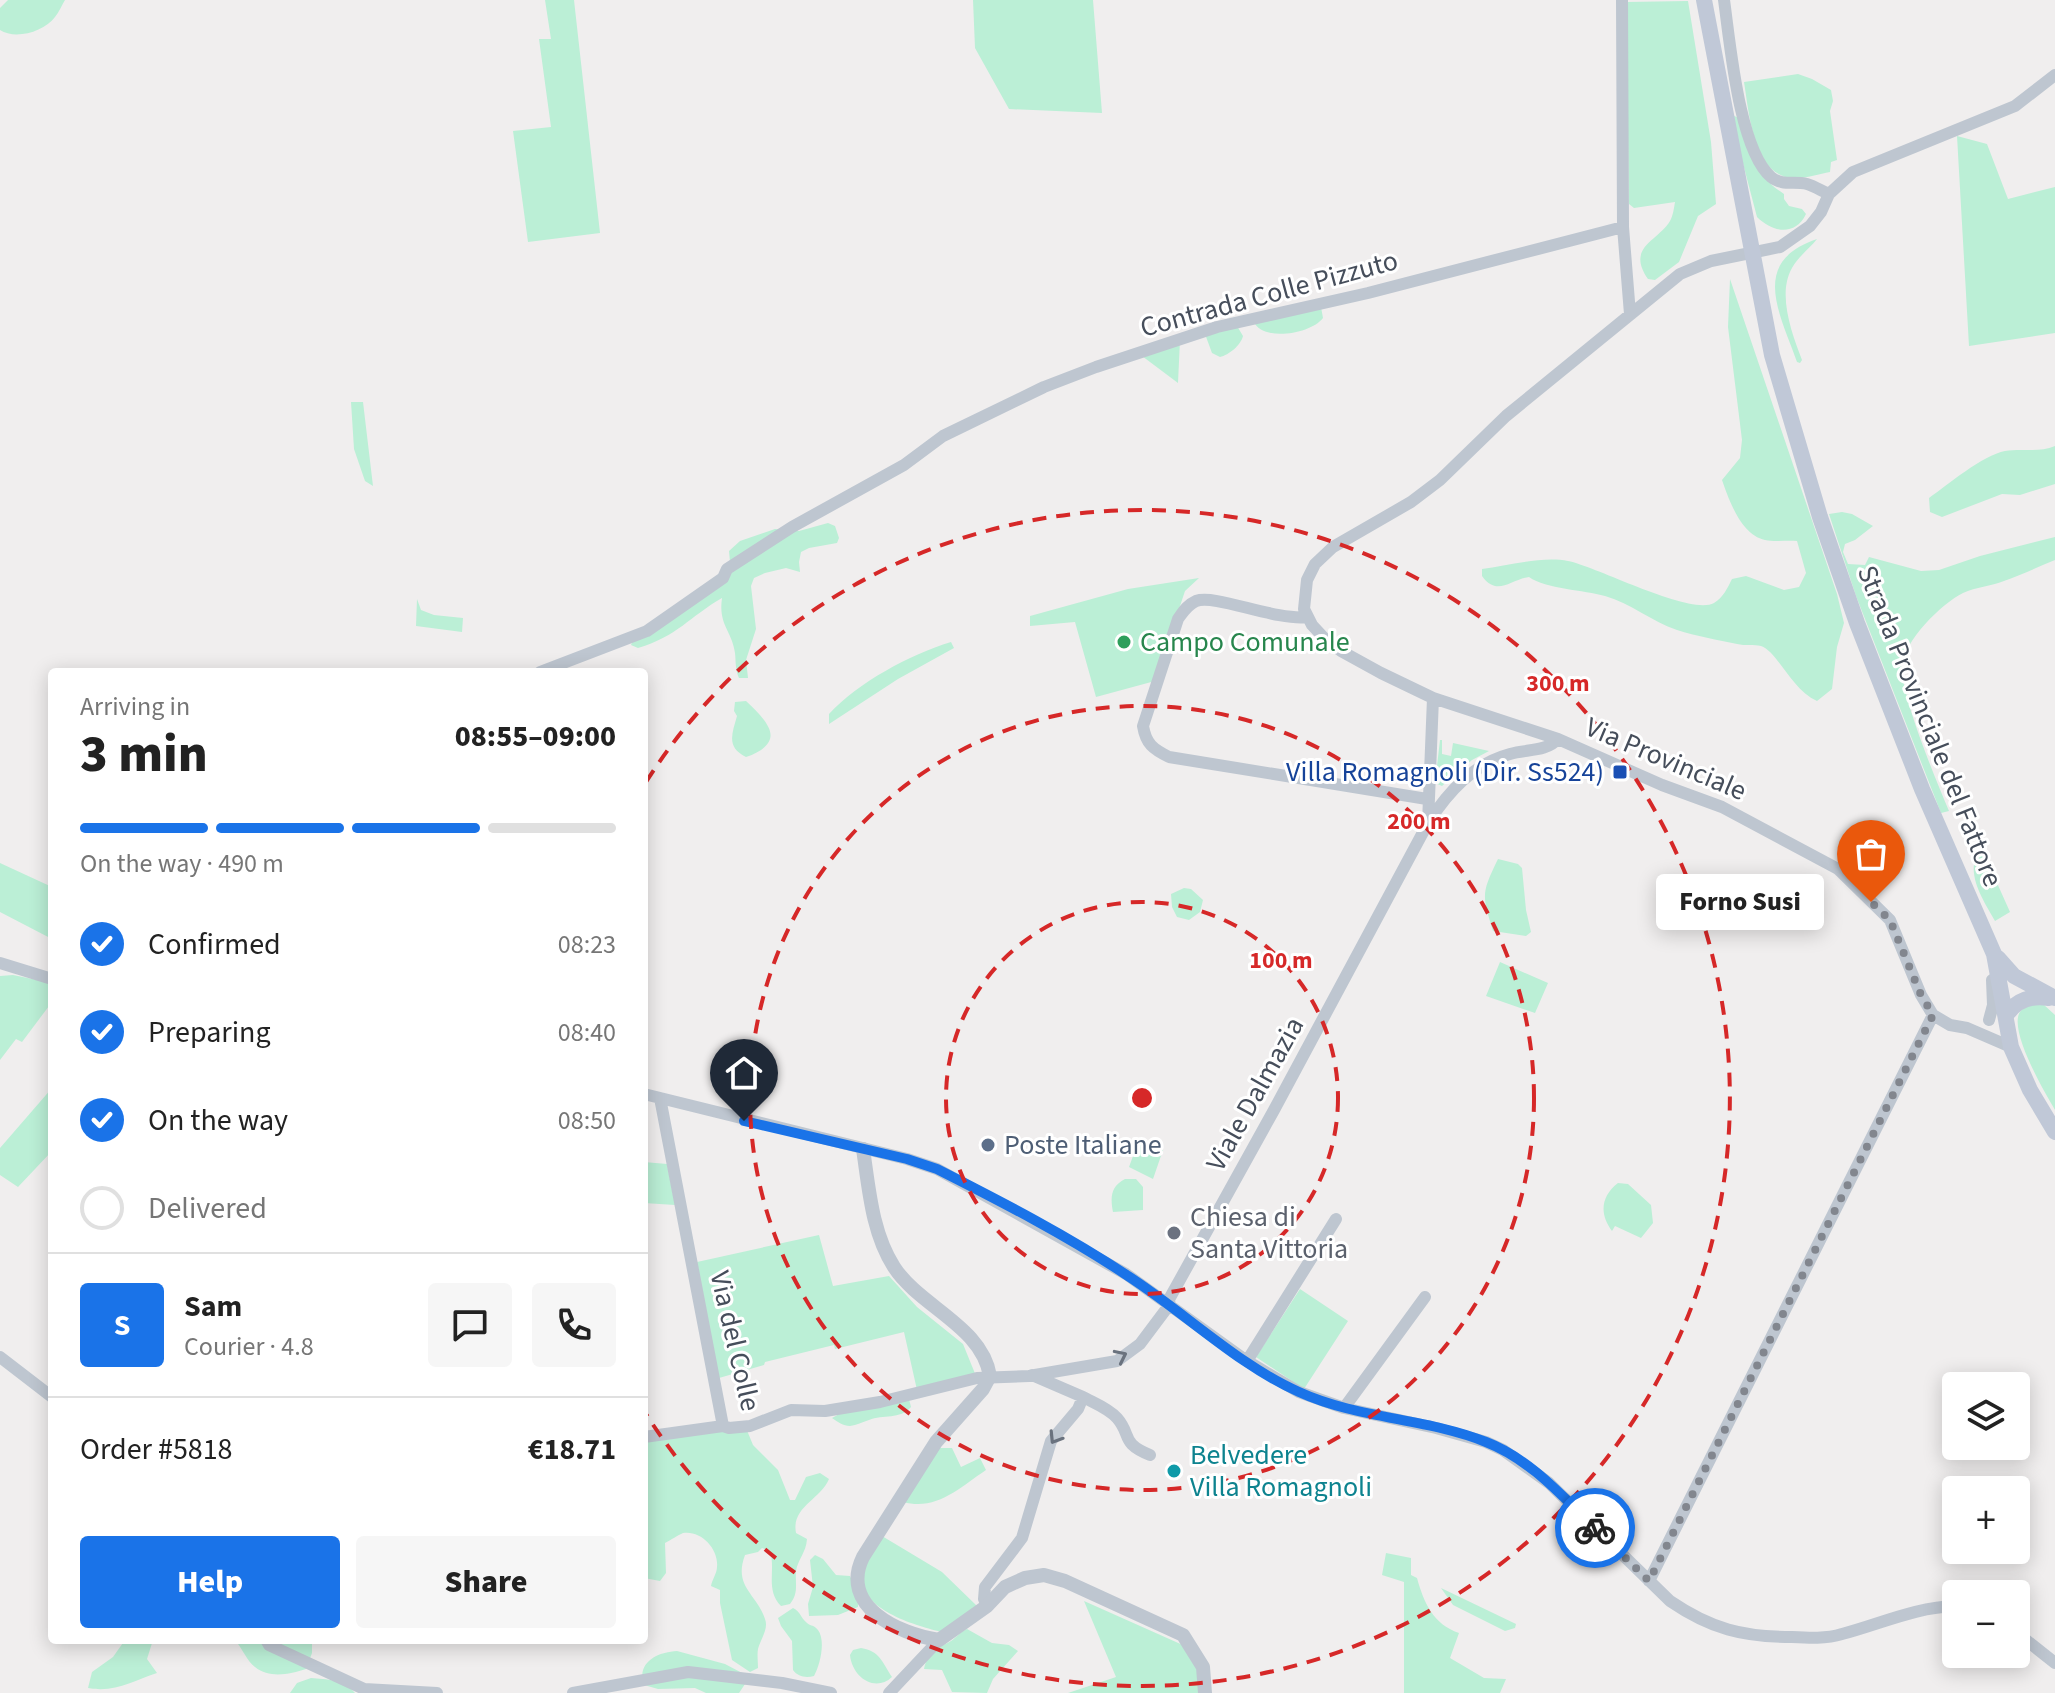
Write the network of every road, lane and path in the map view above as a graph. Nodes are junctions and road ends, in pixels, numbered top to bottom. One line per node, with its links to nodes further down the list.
1 (1622, 0): 6 (street)
2 (1704, 0): 7 (main road, Strada Provinciale del Fattore)
3 (1724, 0): 5 (street)
4 (2054, 76): 5 (street)
5 (1829, 194): 7 (street)
6 (1623, 227): 8 (street); 10 (street, Contrada Colle Pizzuto)
7 (1754, 253): 8 (street); 15 (main road, Strada Provinciale del Fattore)
8 (1630, 314): 9 (street)
9 (1308, 617): 11 (street, Via Provinciale); 13 (street)
10 (550, 668)
11 (1433, 698): 12 (street, Via Provinciale); 13 (street)
12 (1558, 739): 14 (street, Viale Dalmazia); 21 (street, Via Provinciale)
13 (1427, 799): 14 (street)
14 (1428, 823): 31 (street, Viale Dalmazia)
15 (1985, 932): 16 (main road, Strada Provinciale del Fattore); 22 (street)
16 (1994, 954): 19 (main road, Strada Provinciale del Fattore); 20 (main road, Strada Provinciale del Fattore)
17 (0, 963): 18 (street)
18 (48, 978)
19 (2055, 998): 20 (main road)
20 (2007, 1014): 22 (street); 24 (main road, Strada Provinciale del Fattore)
21 (1933, 1015): 23 (street); 42 (street)
22 (1989, 1020): 23 (street)
23 (1967, 1028): 24 (street)
24 (2011, 1047): 27 (main road, Strada Provinciale del Fattore)
25 (648, 1095): 26 (street)
26 (660, 1098): 28 (street); 39 (street, Via del Colle)
27 (2055, 1132)
28 (863, 1149): 31 (street); 35 (street)
29 (1336, 1219): 33 (street)
30 (1425, 1297): 38 (street)
31 (1168, 1304): 33 (street); 34 (street, Viale Dalmazia, one-way to 31)
32 (0, 1357): 36 (street)
33 (1247, 1361): 38 (street)
34 (1032, 1375): 35 (street, Via del Colle); 37 (street)
35 (990, 1376): 39 (street, Via del Colle); 45 (street)
36 (48, 1394)
37 (1083, 1397): 41 (street); 43 (street, one-way to 43)
38 (1344, 1408): 42 (street)
39 (723, 1426): 40 (street)
40 (648, 1436)
41 (1150, 1455)
42 (1649, 1581): 44 (street)
43 (987, 1606): 45 (street); 53 (street)
44 (1942, 1606)
45 (939, 1640): 52 (street)
46 (2030, 1643): 48 (street)
47 (268, 1644): 49 (street)
48 (2055, 1663)
49 (437, 1693)
50 (573, 1693): 51 (street)
51 (831, 1693)
52 (889, 1693)
53 (1205, 1693)

